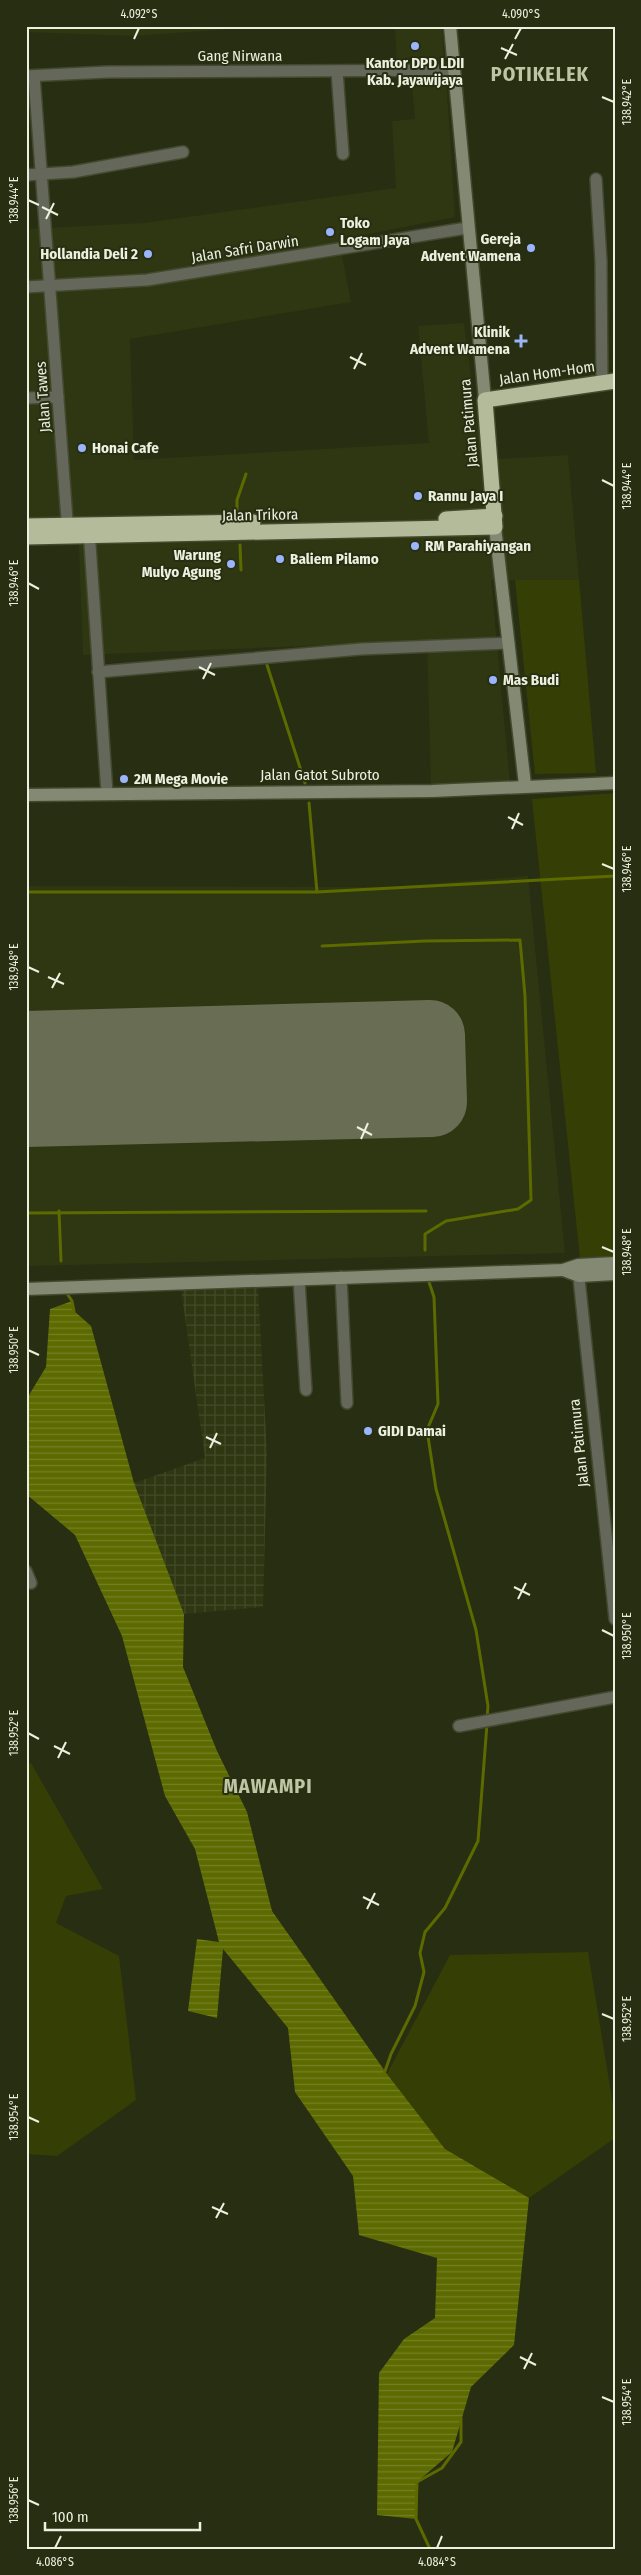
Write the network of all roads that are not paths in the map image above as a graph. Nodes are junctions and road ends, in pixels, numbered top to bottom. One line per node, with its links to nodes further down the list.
1 (450, 26): 2 (main road, Jalan Patimura)
2 (454, 70): 3 (street, Gang Nirwana); 10 (main road, Jalan Patimura)
3 (336, 71): 4 (street, Gang Nirwana); 6 (street)
4 (30, 76): 7 (street, Jalan Tawes)
5 (183, 152): 7 (street)
6 (343, 154)
7 (42, 174): 8 (street); 11 (street, Jalan Tawes)
8 (26, 175)
9 (596, 179): 13 (street)
10 (467, 228): 11 (street, Jalan Safri Darwin); 16 (main road, Jalan Patimura)
11 (51, 286): 12 (street, Jalan Safri Darwin); 14 (street, Jalan Tawes)
12 (26, 287)
13 (608, 382): 16 (highway, Jalan Hom-Hom)
14 (58, 397): 15 (street); 19 (street, Jalan Tawes)
15 (26, 398)
16 (485, 400): 17 (highway, Jalan Patimura)
17 (495, 521): 20 (highway, Jalan Trikora); 22 (main road, Jalan Patimura)
18 (26, 526): 19 (highway, Jalan Trikora)
19 (68, 531): 20 (highway, Jalan Trikora); 21 (highway, Jalan Trikora)
20 (89, 531): 23 (street)
21 (26, 537)
22 (509, 643): 23 (street); 25 (main road, Jalan Patimura)
23 (98, 672): 26 (street)
24 (615, 783): 25 (main road, Jalan Gatot Subroto)
25 (525, 785): 26 (main road, Jalan Gatot Subroto)
26 (106, 793): 27 (main road, Jalan Gatot Subroto)
27 (26, 795)
28 (615, 1263): 29 (main road)
29 (579, 1270): 30 (main road); 31 (main road); 38 (street, Jalan Patimura)
30 (615, 1274)
31 (341, 1278): 32 (main road); 35 (street)
32 (299, 1280): 33 (main road); 34 (street)
33 (26, 1289)
34 (306, 1390)
35 (347, 1403)
36 (26, 1571): 37 (street)
37 (31, 1583)
38 (615, 1619)
39 (615, 1697): 40 (street)
40 (459, 1726)

